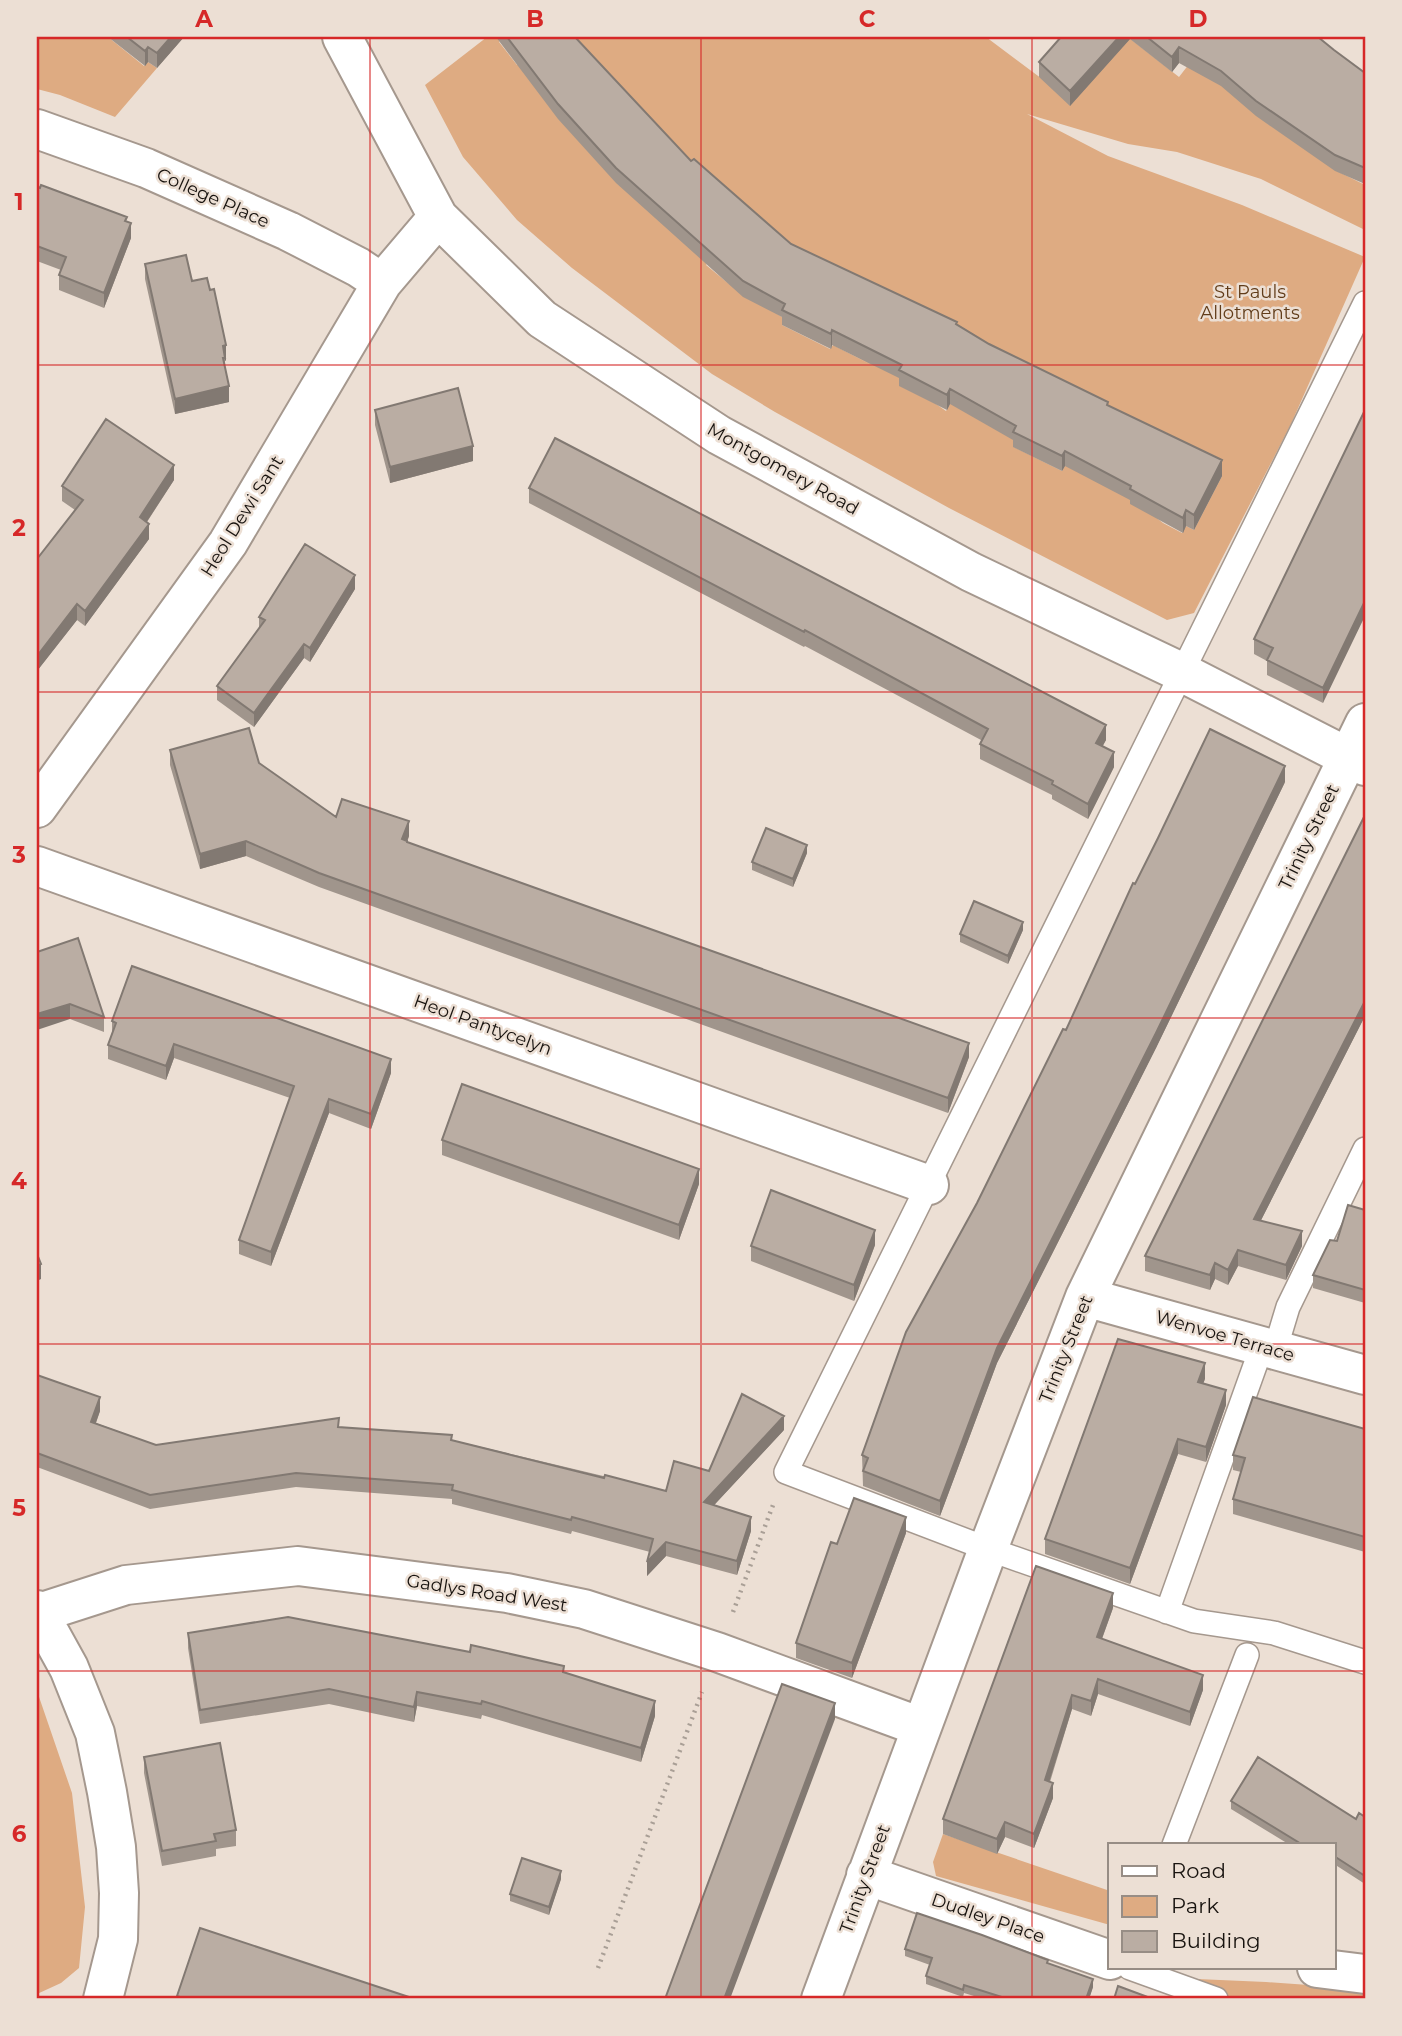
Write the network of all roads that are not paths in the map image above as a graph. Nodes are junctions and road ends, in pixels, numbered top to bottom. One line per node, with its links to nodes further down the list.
1 (342, 37): 3 (street, Montgomery Road)
2 (37, 129): 4 (street, College Place)
3 (438, 217): 4 (street, Heol Dewi Sant); 6 (street, Montgomery Road)
4 (382, 283): 9 (street, Heol Dewi Sant)
5 (1365, 303): 6 (lane)
6 (1183, 673): 8 (street, Montgomery Road); 12 (lane)
7 (1365, 723): 8 (street, Trinity Street)
8 (1357, 762): 13 (street, Trinity Street)
9 (37, 808)
10 (37, 866): 12 (street, Heol Pantycelyn)
11 (1365, 1149): 14 (lane)
12 (929, 1185): 16 (lane)
13 (1085, 1297): 14 (street, Wenvoe Terrace); 16 (street, Trinity Street)
14 (1268, 1348): 15 (street, Wenvoe Terrace); 18 (lane)
15 (1365, 1375)
16 (988, 1549): 18 (lane); 21 (street, Trinity Street)
17 (38, 1611): 21 (street, Gadlys Road West); 28 (street)
18 (1167, 1612): 20 (lane)
19 (1247, 1655): 22 (lane)
20 (1365, 1662)
21 (921, 1727): 23 (street, Trinity Street)
22 (1175, 1843)
23 (866, 1875): 24 (street, Dudley Place); 29 (street, Trinity Street)
24 (1108, 1959)
25 (1133, 1969): 30 (lane)
26 (1325, 1969): 27 (street)
27 (1365, 1974)
28 (103, 1999)
29 (821, 1999)
30 (1216, 1999)

